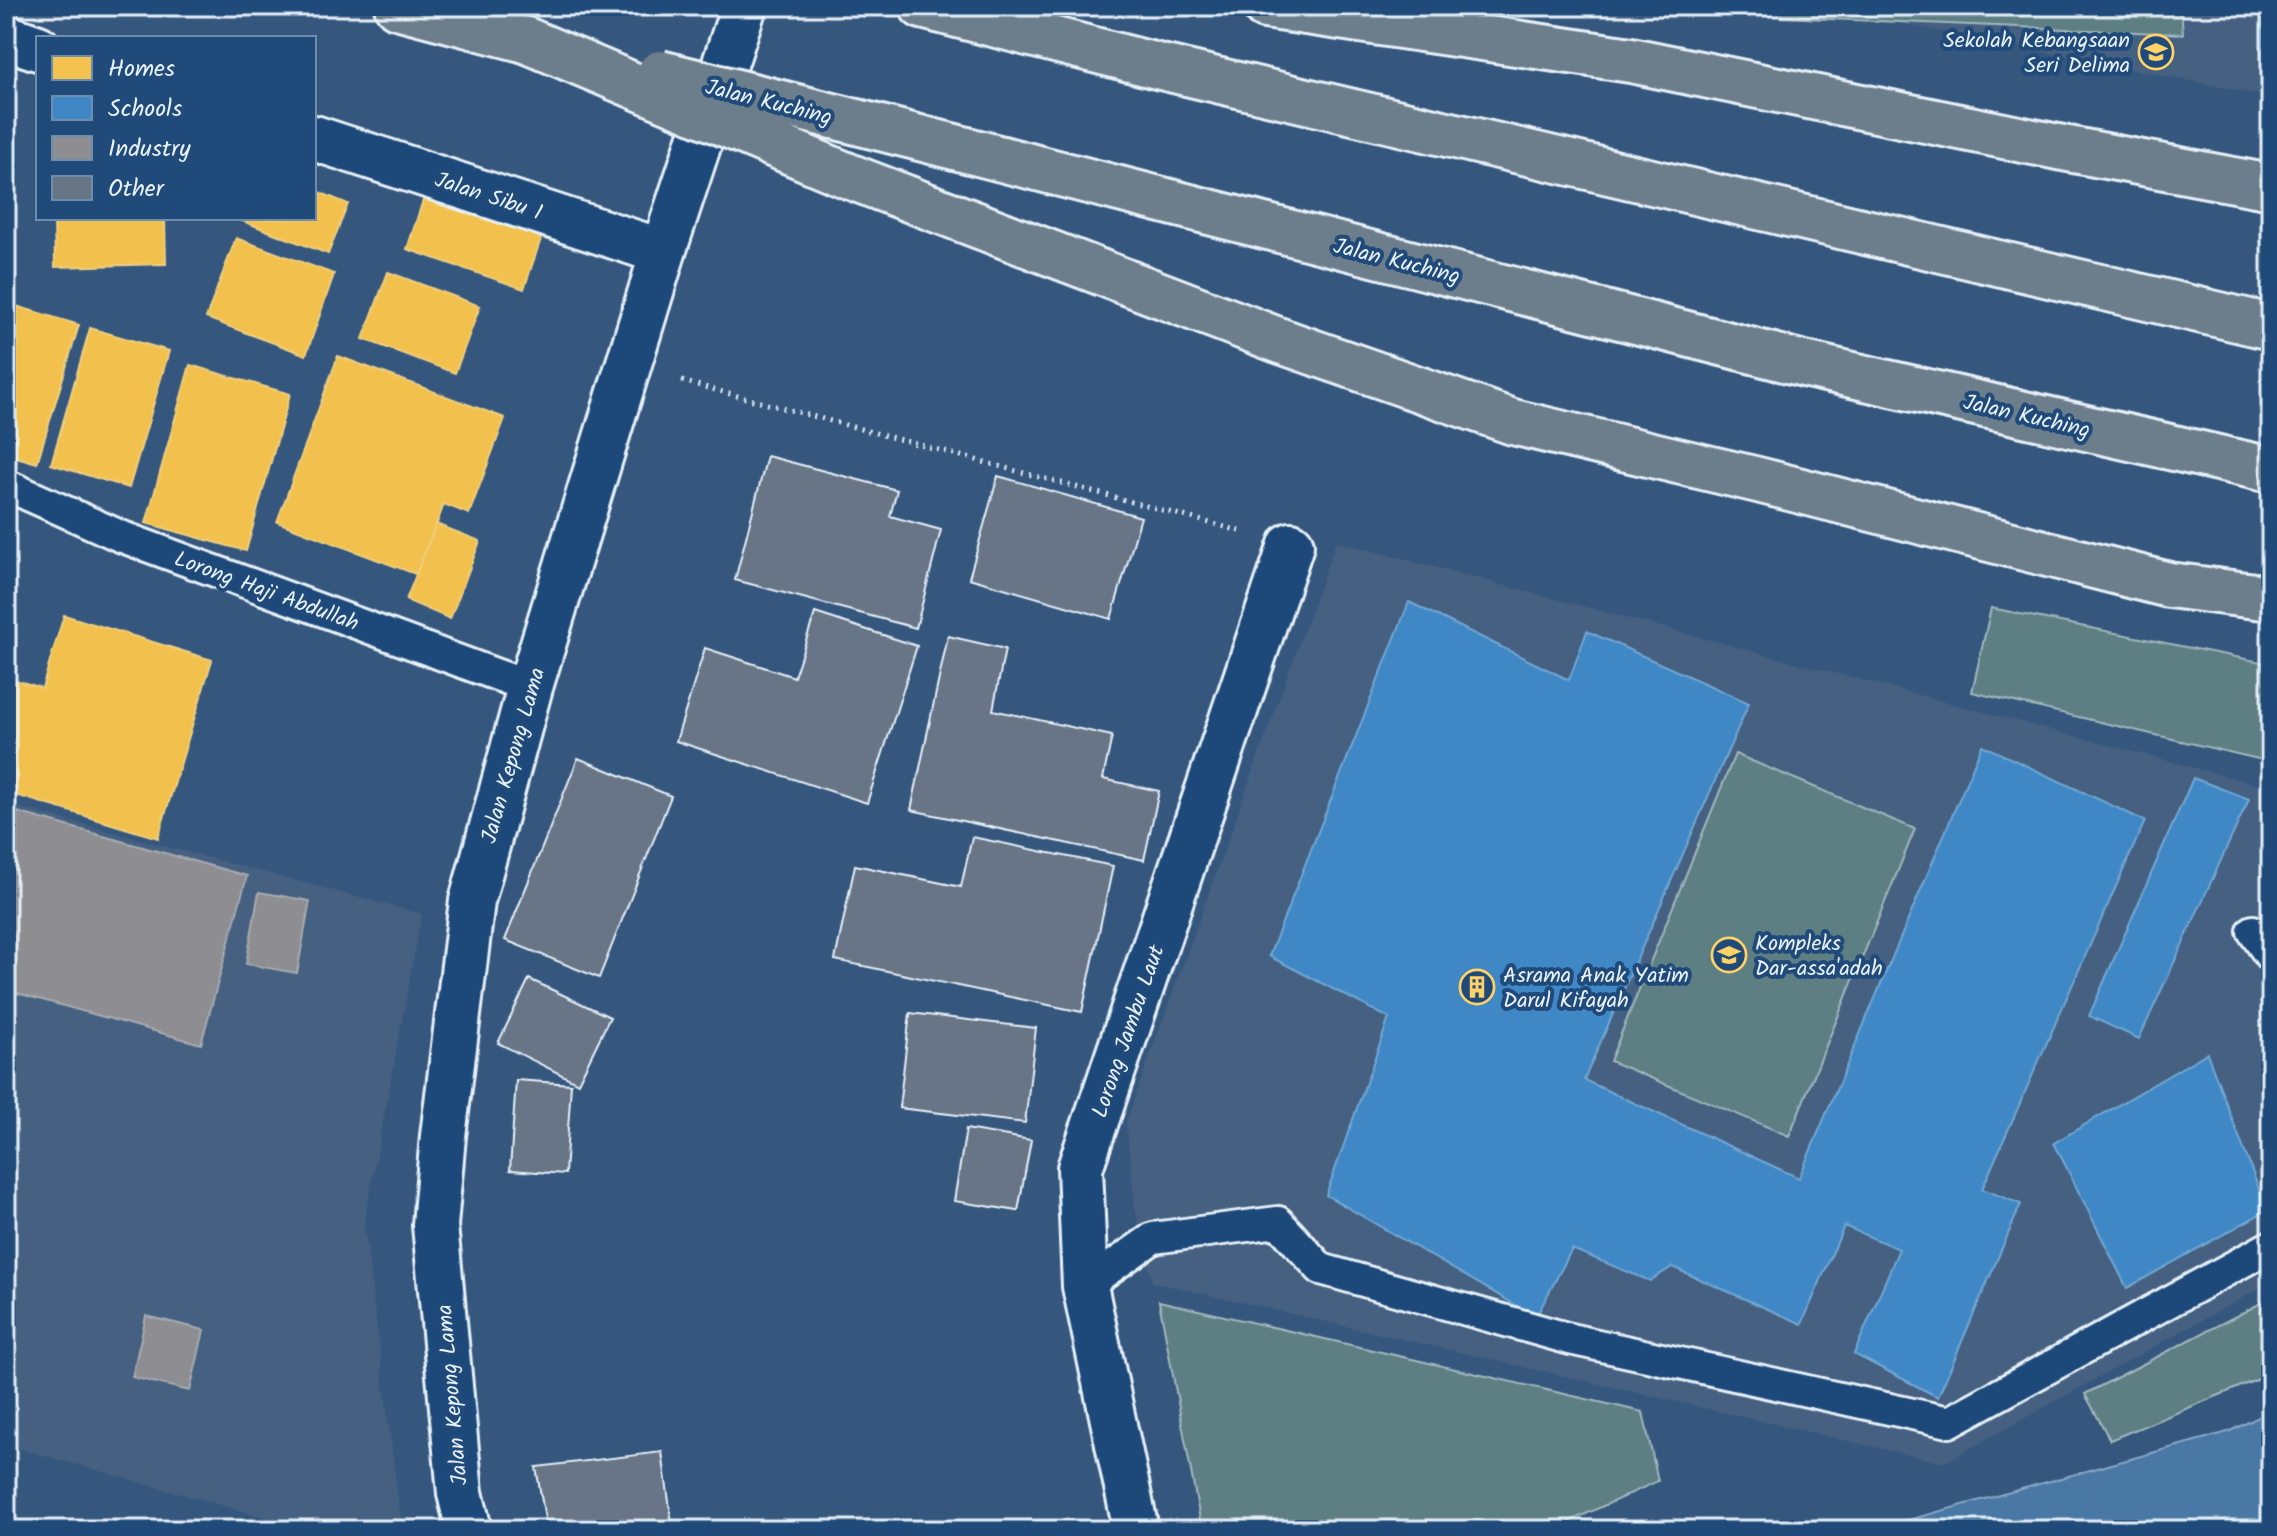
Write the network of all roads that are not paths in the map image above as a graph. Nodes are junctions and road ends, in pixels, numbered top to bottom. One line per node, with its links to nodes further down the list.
1 (397, 6): 6 (highway)
2 (744, 6): 10 (street, Jalan Kepong Lama)
3 (922, 6): 11 (highway)
4 (1265, 6): 9 (highway)
5 (6, 37): 7 (street)
6 (526, 40): 12 (highway, Jalan Kuching, bridge); 15 (highway, bridge)
7 (36, 47)
8 (316, 139): 10 (street, Jalan Sibu 1)
9 (2271, 187)
10 (663, 252): 16 (street, Jalan Kepong Lama)
11 (2271, 327)
12 (2271, 470)
13 (6, 485): 16 (lane, Lorong Haji Abdullah)
14 (1291, 545): 20 (street, Lorong Jambu Laut)
15 (2271, 598)
16 (530, 687): 21 (street, Jalan Kepong Lama)
17 (2253, 931): 18 (lane)
18 (2271, 957)
19 (2271, 1246): 20 (lane)
20 (1085, 1286): 22 (street, Lorong Jambu Laut)
21 (469, 1530)
22 (1136, 1530)

